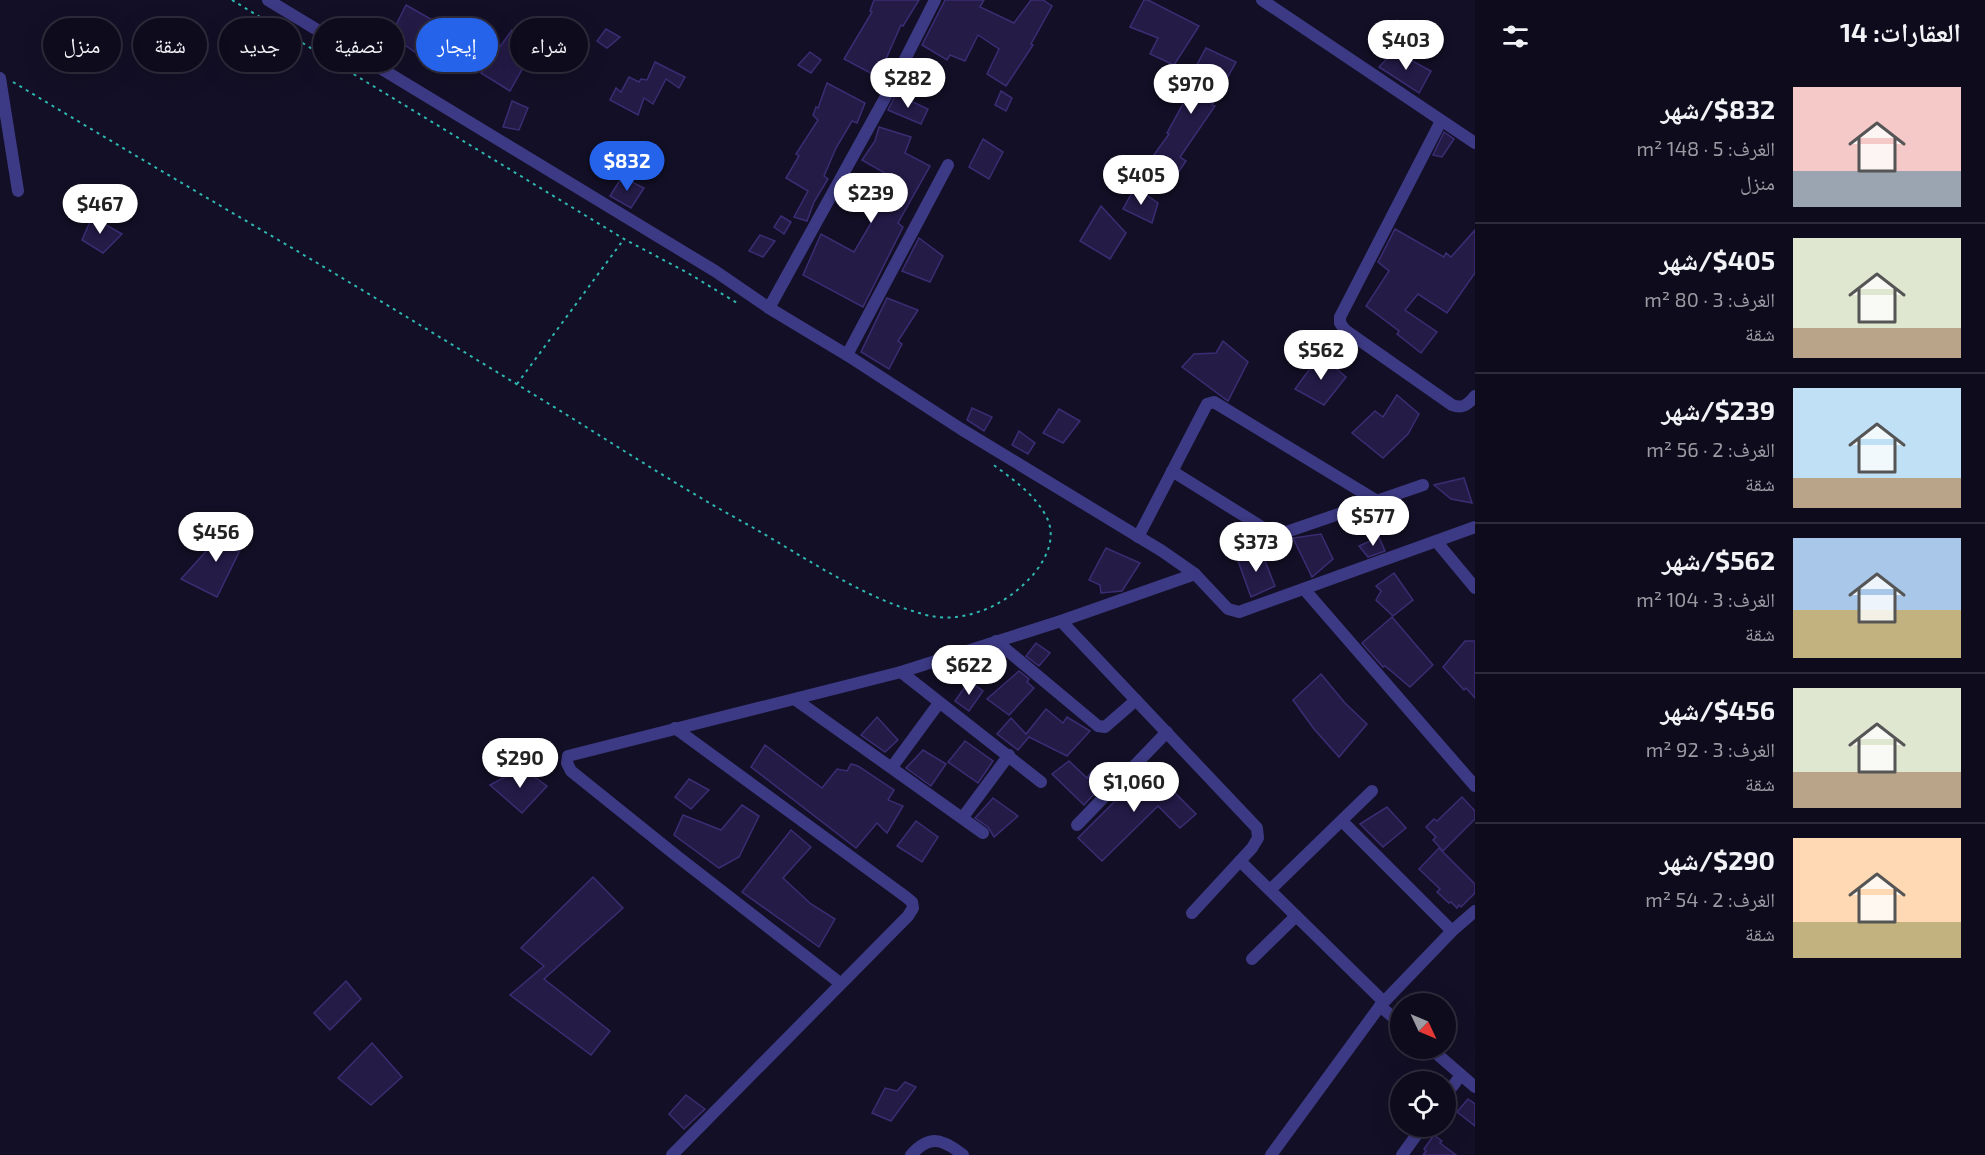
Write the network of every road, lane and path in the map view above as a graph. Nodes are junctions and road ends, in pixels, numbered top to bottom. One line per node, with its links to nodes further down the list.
1 (232, 0): 10 (path)
2 (268, 0): 12 (street)
3 (935, 0): 12 (street)
4 (1263, 0): 6 (street)
5 (5, 80): 9 (street); 14 (path)
6 (1442, 121): 7 (street); 15 (street)
7 (1475, 143)
8 (948, 165): 13 (street)
9 (18, 190)
10 (624, 239): 11 (path); 14 (path)
11 (744, 307)
12 (769, 308): 13 (street)
13 (847, 355): 21 (street)
14 (516, 384): 16 (path)
15 (1475, 396)
16 (985, 459)
17 (1172, 471): 19 (street); 21 (street); 22 (street)
18 (1424, 485): 19 (street)
19 (1377, 501): 22 (street)
20 (1475, 527): 23 (street)
21 (1138, 537): 25 (street)
22 (1278, 537): 24 (street)
23 (1436, 541): 26 (street); 27 (street)
24 (1231, 552)
25 (1195, 574): 27 (street); 28 (street)
26 (1475, 588)
27 (1304, 589): 39 (street)
28 (1061, 621): 29 (street); 31 (street)
29 (996, 641): 30 (street); 31 (street)
30 (901, 672): 32 (street); 33 (street)
31 (1136, 699): 35 (street)
32 (796, 700): 34 (street); 37 (street)
33 (939, 703): 36 (street); 37 (street)
34 (675, 728): 52 (street); 52 (street)
35 (1167, 732): 43 (street); 45 (street)
36 (1009, 755): 38 (street); 41 (street)
37 (891, 767): 41 (street)
38 (1041, 782)
39 (1475, 786)
40 (1372, 791): 42 (street)
41 (963, 817): 44 (street)
42 (1342, 821): 46 (street); 50 (street)
43 (1077, 825)
44 (983, 833)
45 (1240, 861): 46 (street); 48 (street)
46 (1270, 890): 49 (street)
47 (1475, 912): 50 (street)
48 (1192, 914)
49 (1296, 916): 51 (street); 53 (street)
50 (1452, 931): 53 (street)
51 (1252, 959)
52 (840, 983): 60 (street)
53 (1382, 1004): 54 (street); 63 (street)
54 (1390, 1012)
55 (1443, 1059): 56 (street)
56 (1461, 1075): 57 (street); 58 (street)
57 (1456, 1082)
58 (1475, 1087)
59 (1415, 1137): 64 (street)
60 (672, 1155)
61 (910, 1155): 62 (street)
62 (963, 1155)
63 (1271, 1155)
64 (1402, 1155)

